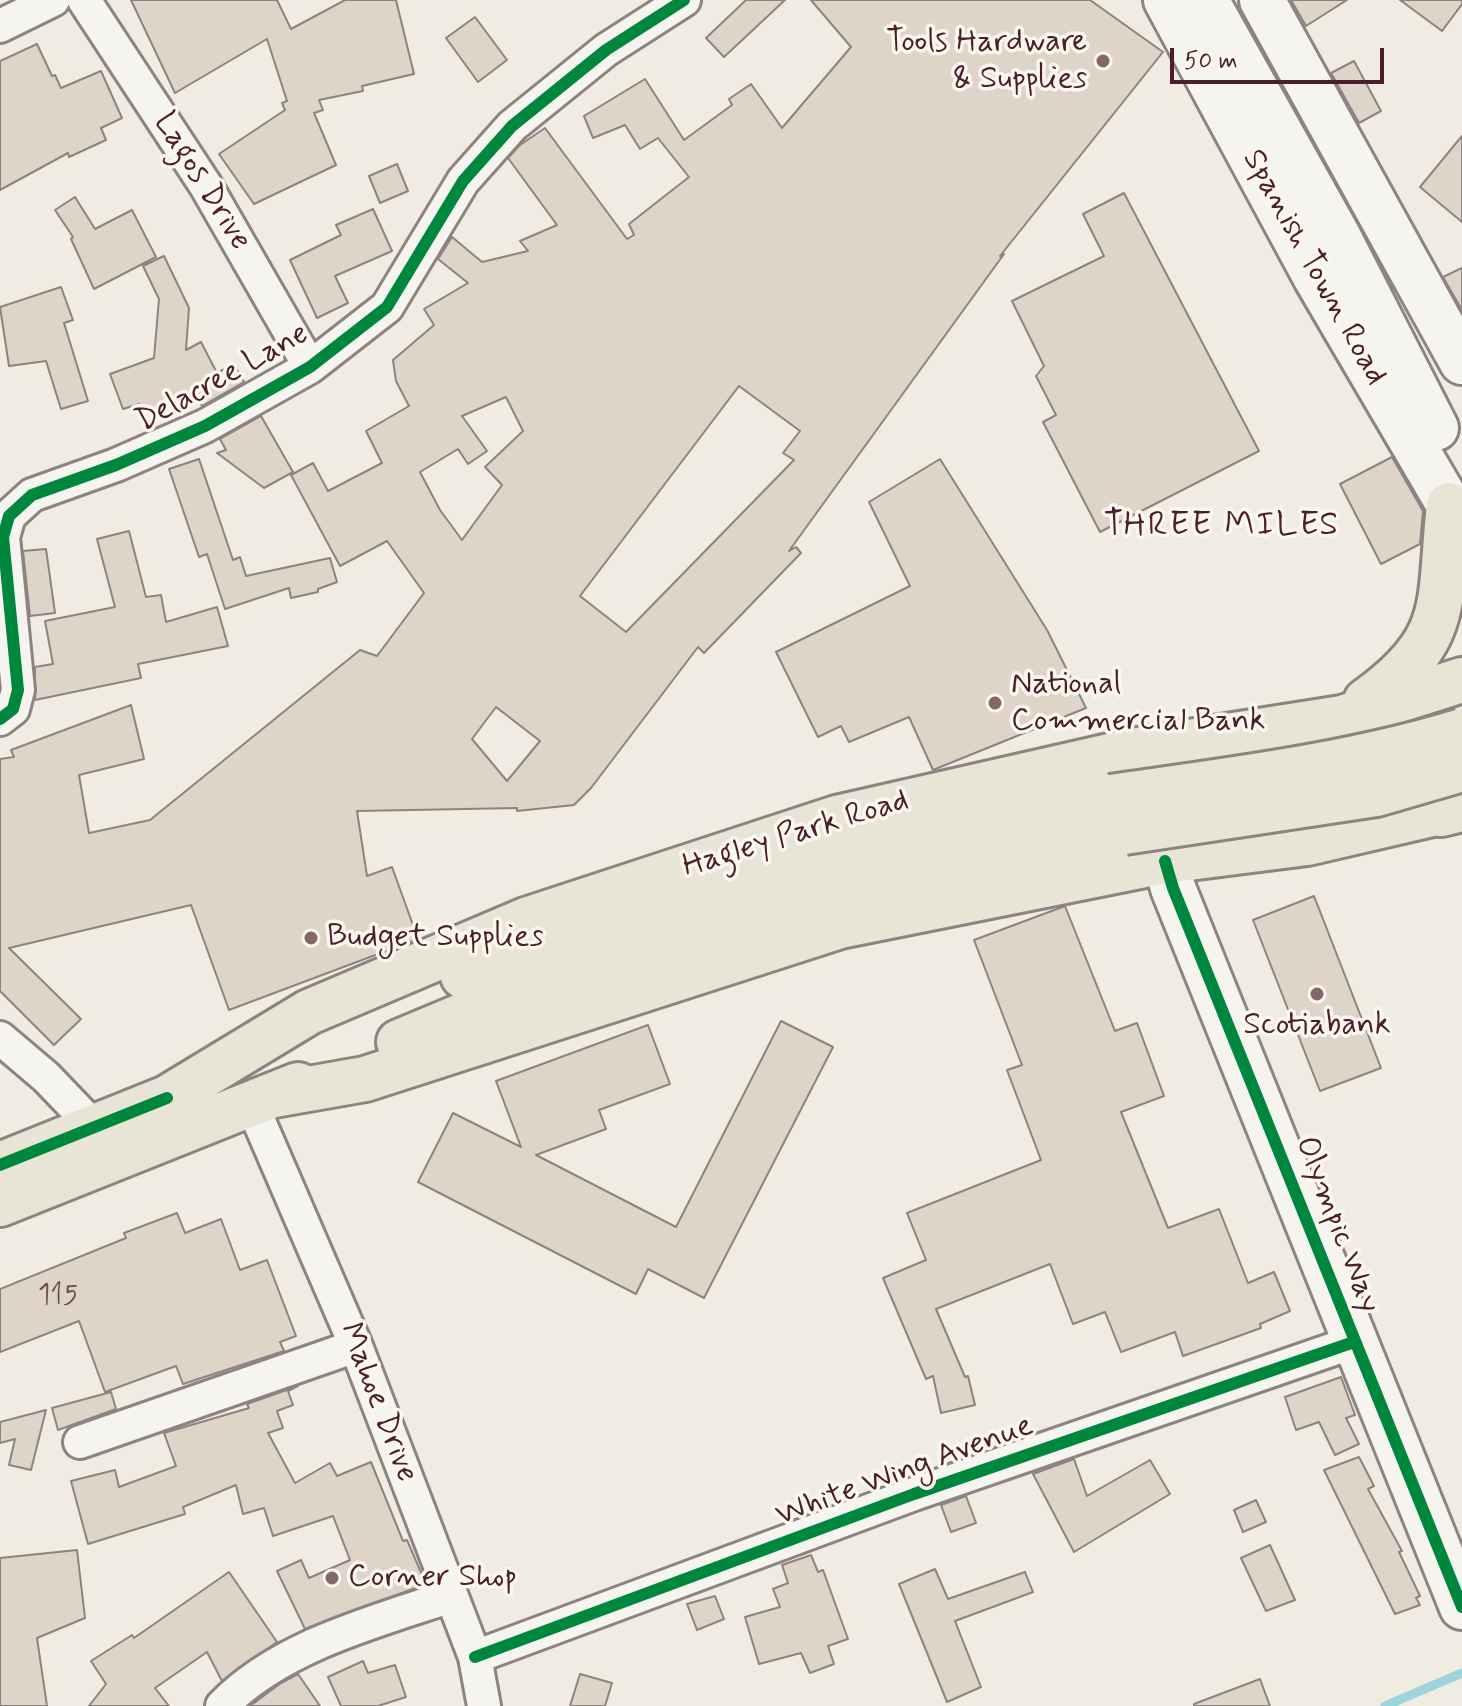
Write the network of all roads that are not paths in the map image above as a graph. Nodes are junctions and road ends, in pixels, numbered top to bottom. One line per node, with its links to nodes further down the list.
1 (53, 0): 8 (street)
2 (84, 0): 11 (street, Lagos Drive)
3 (684, 0): 11 (street, Delacree Lane)
4 (1166, 0): 13 (main road, Spanish Town Road)
5 (1206, 0): 9 (main road, Spanish Town Road)
6 (1241, 0): 9 (main road, Spanish Town Road)
7 (1262, 0): 10 (main road)
8 (0, 26)
9 (1348, 232): 12 (main road, Spanish Town Road); 13 (main road, Spanish Town Road)
10 (1462, 362)
11 (310, 367): 16 (street, Delacree Lane)
12 (1462, 421)
13 (1458, 507): 15 (main road)
14 (1462, 680): 15 (main road, Hagley Park Road)
15 (1342, 718): 21 (main road); 23 (main road, Hagley Park Road)
16 (0, 719)
17 (1462, 731): 20 (main road, Hagley Park Road, bridge)
18 (1462, 769): 20 (main road, Hagley Park Road, bridge)
19 (1455, 810): 21 (main road, Hagley Park Road)
20 (1117, 814): 23 (main road, Hagley Park Road); 24 (main road, Hagley Park Road)
21 (1165, 861): 24 (main road, Hagley Park Road); 28 (main road, Olympic Way)
22 (0, 1038): 25 (street)
23 (167, 1098): 25 (main road, Hagley Park Road)
24 (263, 1100): 27 (main road, Hagley Park Road); 29 (street, Mahoe Drive)
25 (94, 1127): 26 (main road, Hagley Park Road)
26 (0, 1165)
27 (0, 1204)
28 (1354, 1342): 32 (main road, Olympic Way); 33 (street, White Wing Avenue)
29 (356, 1346): 30 (street); 31 (street, Mahoe Drive)
30 (80, 1442)
31 (451, 1596): 33 (street, Mahoe Drive); 34 (street)
32 (1462, 1607)
33 (475, 1657): 35 (street, Mahoe Drive)
34 (223, 1704)
35 (484, 1706)

